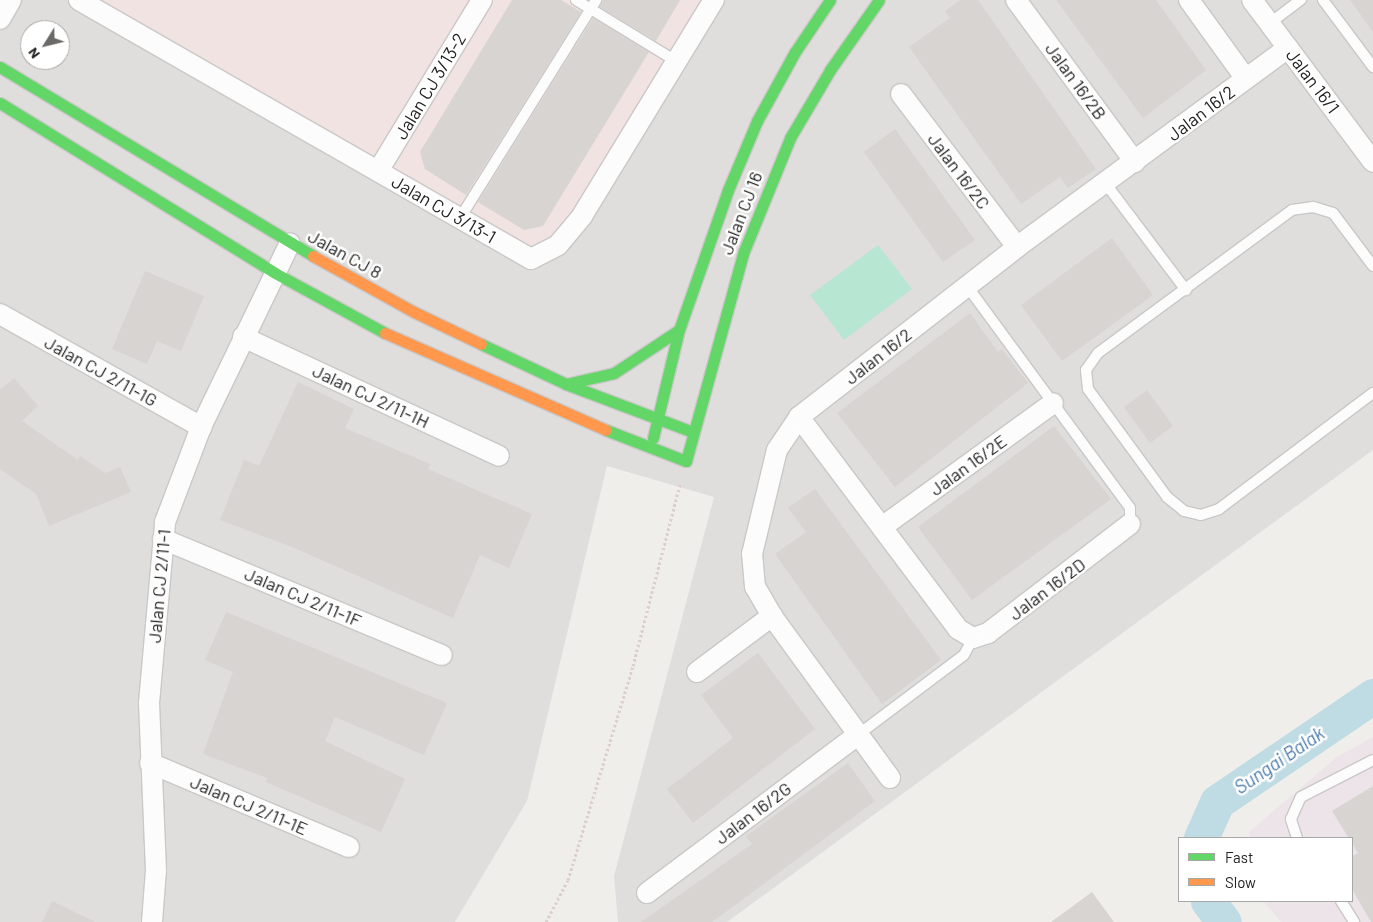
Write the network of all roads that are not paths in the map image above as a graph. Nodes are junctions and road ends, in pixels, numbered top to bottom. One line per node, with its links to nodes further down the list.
1 (78, 0): 23 (street, Jalan CJ 3/13-1)
2 (481, 0): 23 (street, Jalan CJ 3/13-2)
3 (576, 0): 12 (lane)
4 (714, 0): 15 (street, Jalan CJ 3/13-1)
5 (830, 0): 33 (street, Jalan CJ 16)
6 (878, 0): 41 (street, Jalan CJ 16)
7 (1016, 0): 21 (street, Jalan 16/2B)
8 (1189, 0): 18 (street)
9 (1252, 0): 13 (street, Jalan 16/1)
10 (1301, 0): 13 (lane)
11 (1323, 0): 17 (lane)
12 (593, 4): 15 (lane); 25 (lane)
13 (1270, 23): 14 (street, Jalan 16/1)
14 (1288, 48): 18 (street, Jalan 16/2); 22 (street, Jalan 16/1)
15 (676, 61): 25 (street, Jalan CJ 3/13-1)
16 (0, 67): 26 (street, Jalan CJ 8)
17 (1373, 67)
18 (1246, 79): 21 (street, Jalan 16/2)
19 (901, 94): 27 (street, Jalan 16/2C)
20 (0, 103): 29 (street)
21 (1135, 162): 24 (street, Jalan 16/2)
22 (1373, 162)
23 (378, 171): 25 (street, Jalan CJ 3/13-1)
24 (1106, 184): 27 (street, Jalan 16/2); 31 (lane)
25 (460, 218)
26 (290, 243): 29 (street, Jalan CJ 2/11-1); 35 (street, Jalan CJ 8)
27 (1017, 247): 30 (street, Jalan 16/2)
28 (1373, 266): 31 (lane)
29 (275, 273): 34 (street, Jalan CJ 2/11-1); 42 (street)
30 (967, 286): 37 (lane); 38 (street, Jalan 16/2)
31 (1186, 290): 36 (lane)
32 (0, 314): 40 (street, Jalan CJ 2/11-1G)
33 (680, 330): 35 (street); 39 (street, Jalan CJ 16)
34 (243, 336): 40 (street, Jalan CJ 2/11-1); 43 (street, Jalan CJ 2/11-1H)
35 (566, 384): 39 (street, Jalan CJ 8)
36 (1373, 393)
37 (1054, 403): 44 (lane); 45 (street, Jalan 16/2E)
38 (800, 417): 45 (street); 47 (street, Jalan 16/2)
39 (658, 422): 41 (street, Jalan CJ 8); 42 (street, Jalan CJ 16)
40 (201, 427): 46 (street, Jalan CJ 2/11-1)
41 (693, 432): 42 (street, Jalan CJ 16)
42 (650, 449)
43 (499, 456)
44 (1130, 524): 48 (street, Jalan 16/2D)
45 (882, 527): 48 (street)
46 (163, 539): 49 (street, Jalan CJ 2/11-1F); 53 (street, Jalan CJ 2/11-1)
47 (772, 616): 50 (street); 51 (street, Jalan 16/2)
48 (966, 634): 51 (lane)
49 (442, 655)
50 (697, 672)
51 (859, 734): 54 (street, Jalan 16/2); 57 (street, Jalan 16/2G)
52 (1373, 760): 55 (lane)
53 (150, 763): 56 (street, Jalan CJ 2/11-1E); 59 (street, Jalan CJ 2/11-1)
54 (890, 778)
55 (1297, 837)
56 (349, 847)
57 (647, 893)
58 (1342, 902): 60 (lane)
59 (152, 922)
60 (1354, 922)

